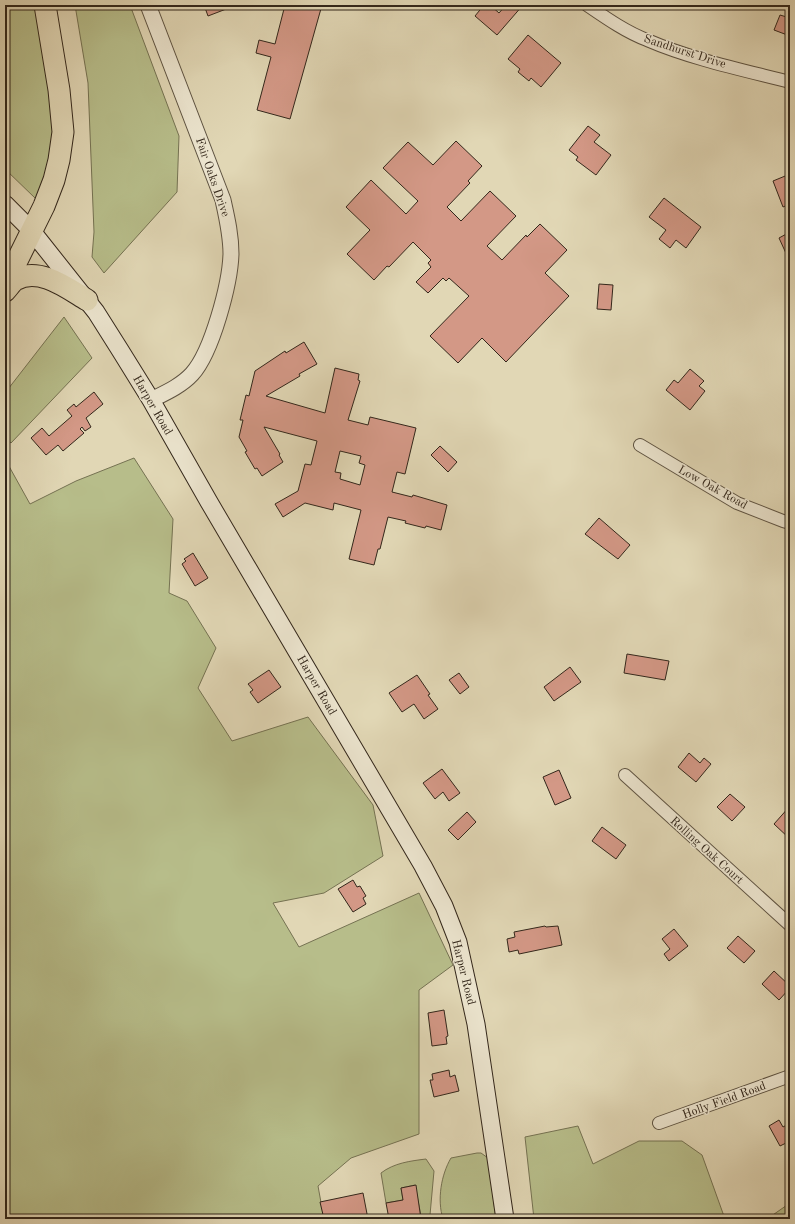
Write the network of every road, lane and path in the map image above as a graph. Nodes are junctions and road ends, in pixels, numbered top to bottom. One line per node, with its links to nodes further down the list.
1 (45, 5): 6 (highway)
2 (148, 5): 10 (street, Fair Oaks Drive)
3 (587, 5): 4 (street, Sandhurst Drive)
4 (790, 82)
5 (5, 204): 6 (main road, Harper Road)
6 (31, 230): 7 (highway); 9 (main road, Harper Road)
7 (5, 284)
8 (5, 291): 9 (highway)
9 (87, 300): 10 (main road, Harper Road)
10 (151, 400): 17 (main road, Harper Road)
11 (640, 445): 12 (street, Low Oak Road)
12 (790, 523)
13 (625, 775): 14 (street, Rolling Oak Court)
14 (790, 925)
15 (790, 1076): 16 (street, Holly Field Road)
16 (659, 1123)
17 (505, 1219)

